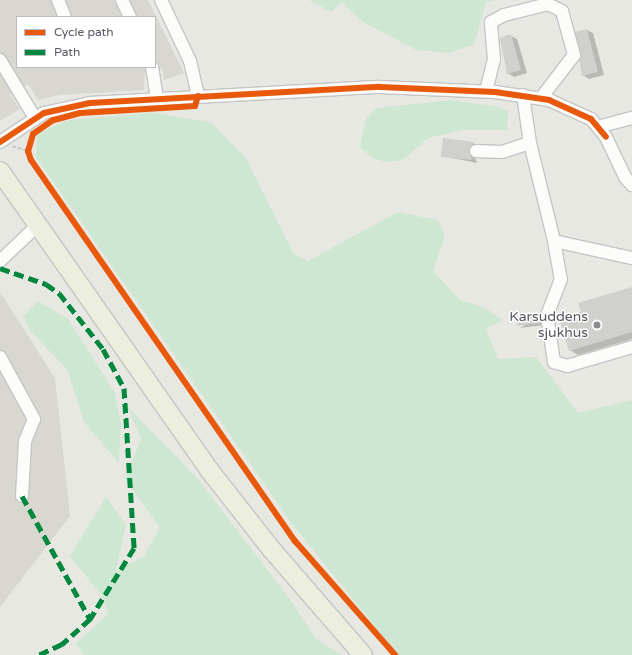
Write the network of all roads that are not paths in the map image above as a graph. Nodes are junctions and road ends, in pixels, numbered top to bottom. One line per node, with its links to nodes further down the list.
1 (58, 0): 4 (street)
2 (122, 0): 5 (street)
3 (161, 0): 10 (street)
4 (65, 16)
5 (130, 16)
6 (0, 60): 13 (street)
7 (152, 68): 12 (street)
8 (486, 91): 9 (street); 10 (street); 11 (street)
9 (523, 95): 11 (street); 17 (street)
10 (198, 96): 12 (street)
11 (541, 98): 15 (street)
12 (157, 99): 13 (street)
13 (36, 118): 16 (street)
14 (632, 118): 15 (street)
15 (598, 127): 20 (street)
16 (3, 139)
17 (530, 143): 18 (street); 22 (street)
18 (476, 151)
19 (0, 171): 21 (highway)
20 (632, 185)
21 (38, 224): 24 (street); 28 (highway)
22 (554, 241): 23 (street); 25 (street)
23 (632, 258)
24 (0, 261)
25 (632, 347)
26 (0, 357): 27 (street)
27 (22, 496)
28 (363, 655)

